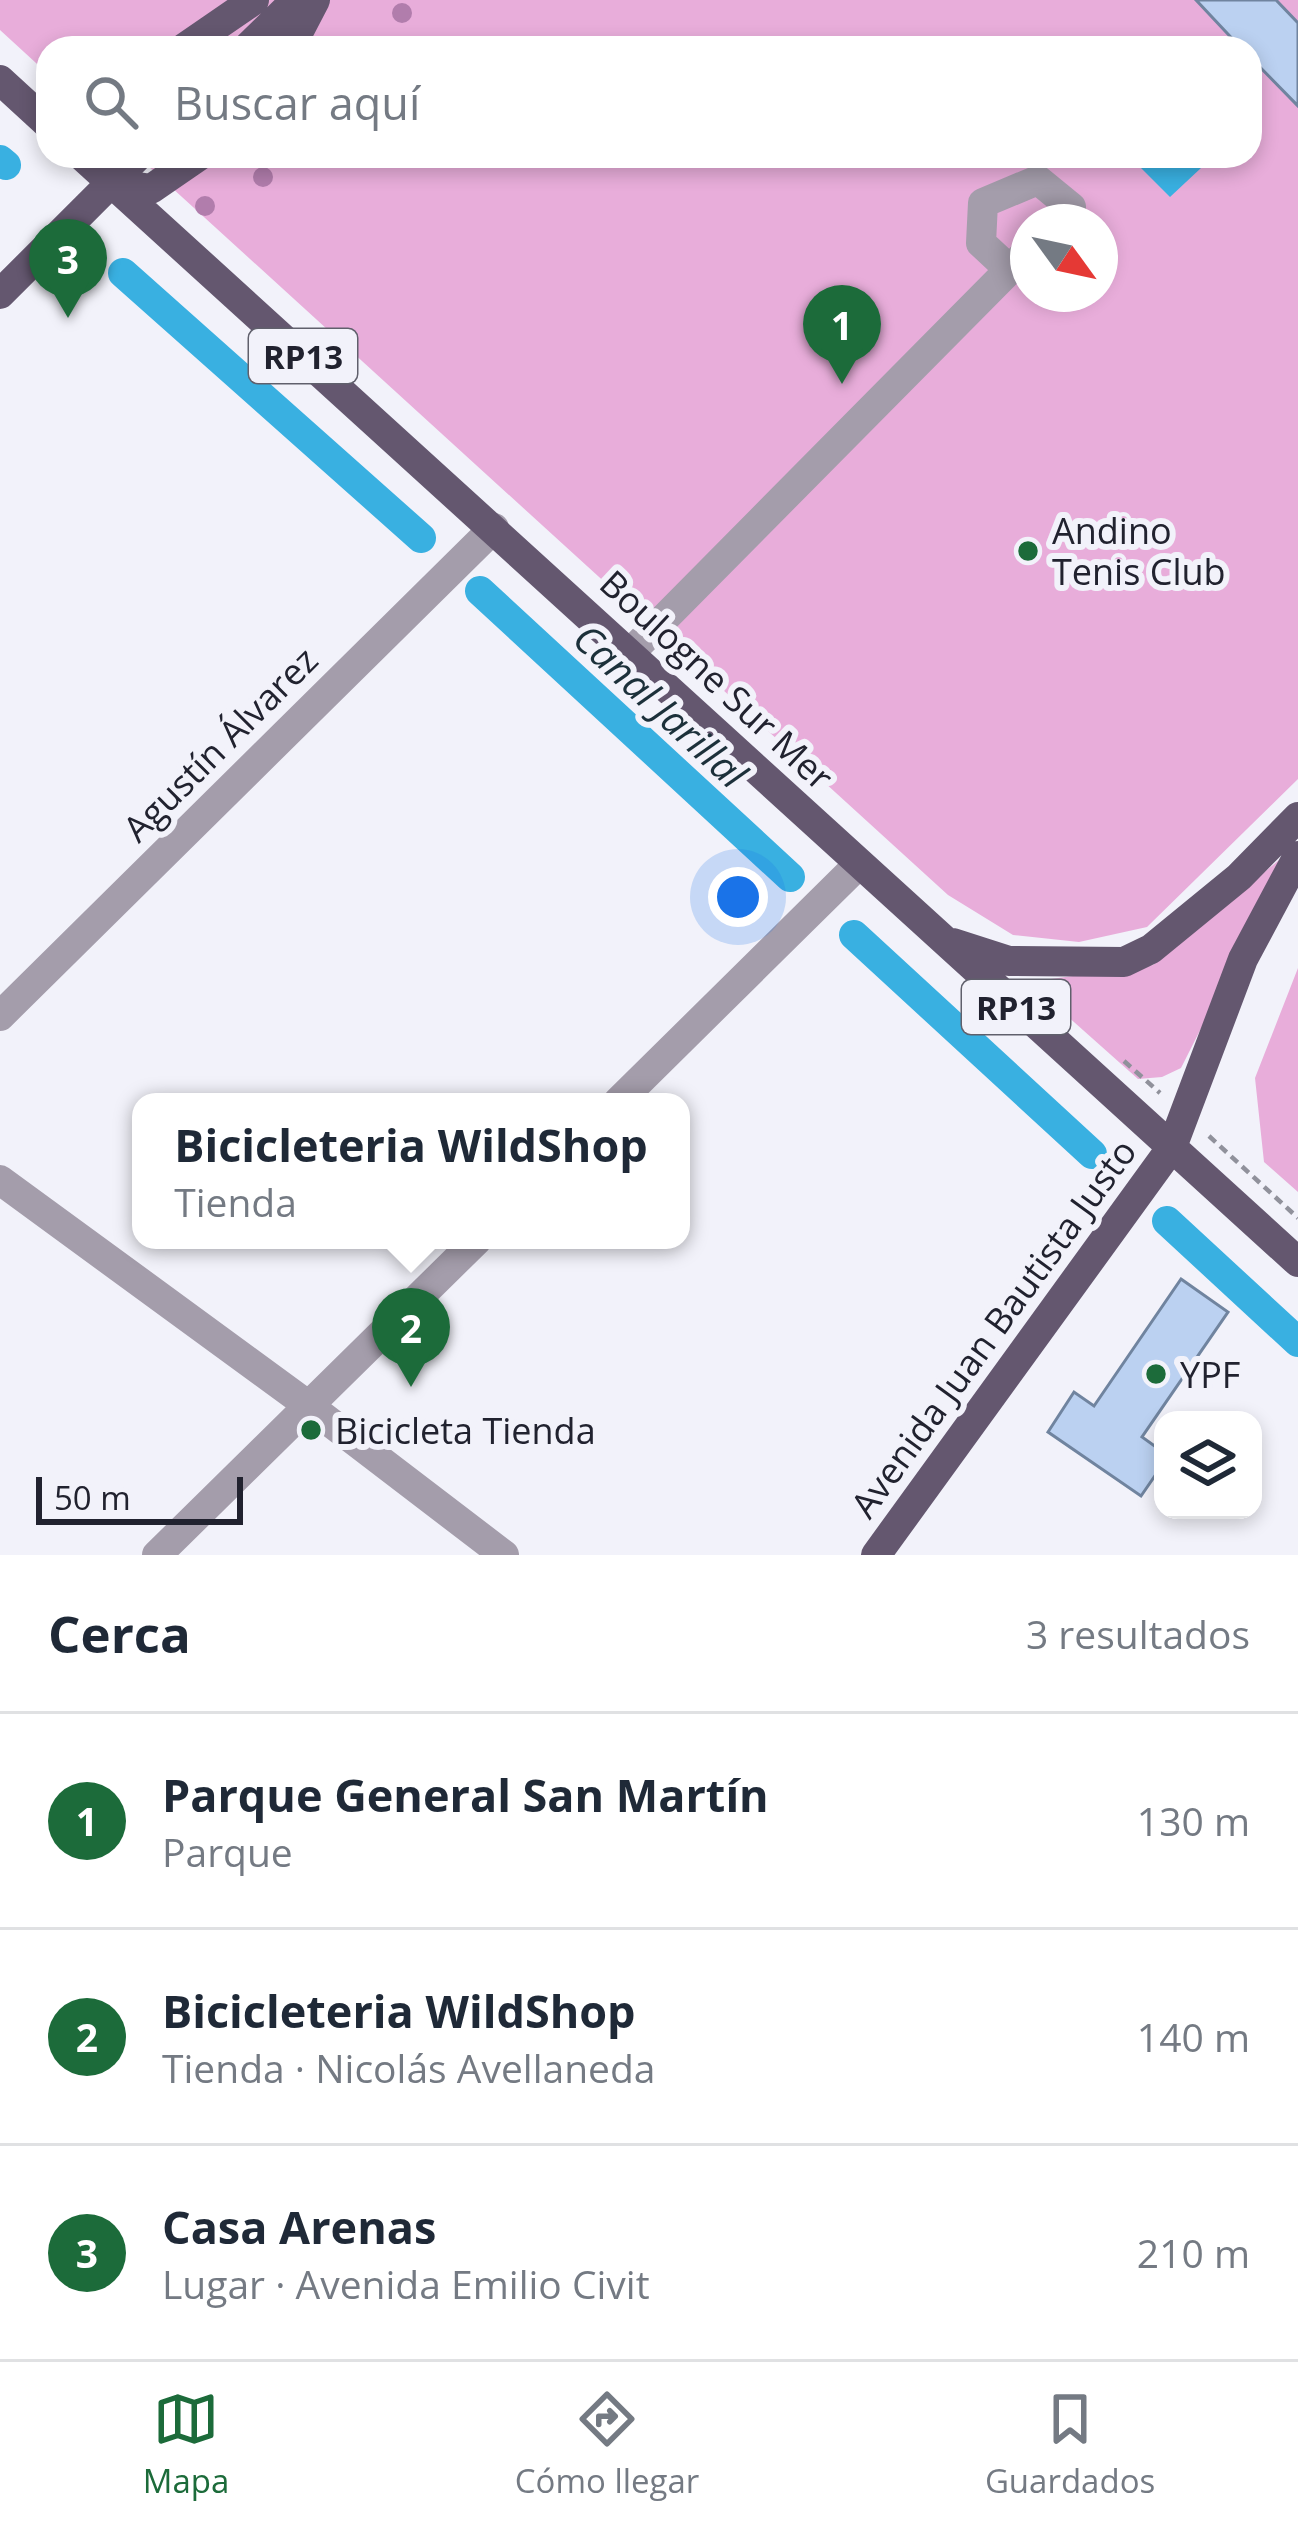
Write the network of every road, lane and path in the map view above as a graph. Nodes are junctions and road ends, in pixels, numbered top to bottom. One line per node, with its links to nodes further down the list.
1 (254, 0): 4 (main road)
2 (296, 0): 5 (main road)
3 (315, 0): 6 (main road)
4 (198, 36)
5 (260, 36)
6 (296, 36)
7 (0, 80): 8 (main road)
8 (36, 113)
9 (182, 168): 10 (main road)
10 (108, 170): 14 (main road); 15 (main road, Boulogne Sur Mer / RP13)
11 (1067, 204): 12 (street)
12 (1010, 256)
13 (1010, 269): 16 (street)
14 (0, 294)
15 (494, 528): 16 (main road, Boulogne Sur Mer / RP13); 21 (street, Agustín Álvarez)
16 (630, 652): 19 (main road, Boulogne Sur Mer / RP13)
17 (1298, 817): 20 (main road)
18 (1298, 856): 23 (main road, Avenida Juan Bautista Justo)
19 (860, 865): 20 (main road, Boulogne Sur Mer / RP13); 22 (street)
20 (941, 939): 23 (main road, Boulogne Sur Mer / RP13)
21 (0, 1016)
22 (627, 1093)
23 (1172, 1147): 26 (main road, Boulogne Sur Mer / RP13); 30 (main road, Avenida Juan Bautista Justo)
24 (0, 1180): 27 (street)
25 (468, 1249): 27 (street)
26 (1298, 1262)
27 (309, 1406): 28 (street); 29 (street)
28 (157, 1555)
29 (504, 1555)
30 (877, 1555)

